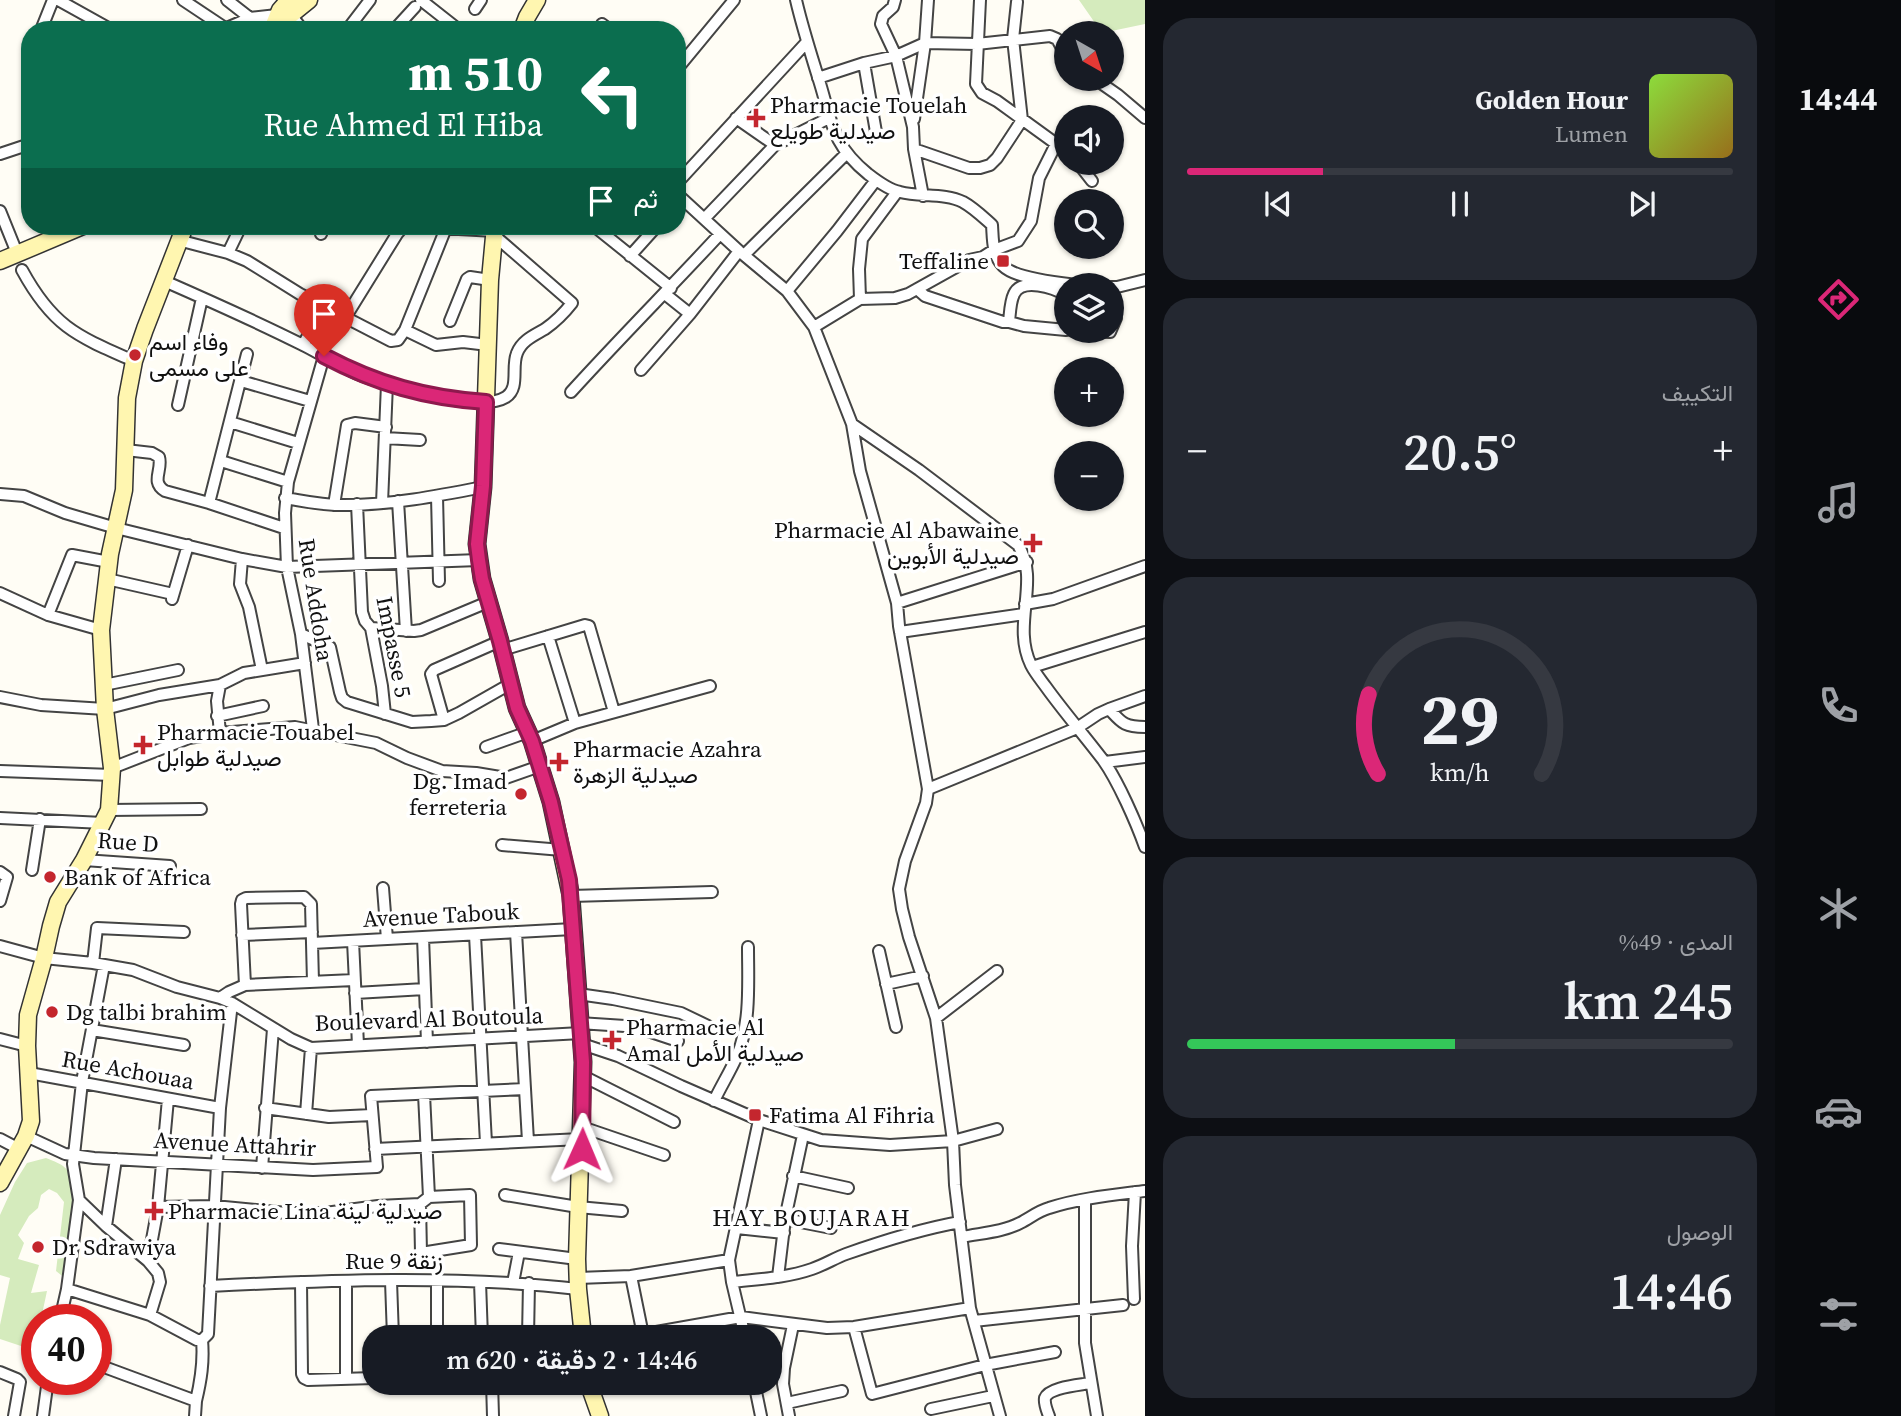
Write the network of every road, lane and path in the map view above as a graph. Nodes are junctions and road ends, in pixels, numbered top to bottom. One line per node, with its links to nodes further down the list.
1 (57, 0): 14 (street); 17 (street)
2 (183, 0): 19 (street)
3 (227, 0): 15 (street)
4 (309, 0): 16 (street)
5 (370, 0): 21 (street)
6 (537, 0): 24 (street)
7 (734, 0): 31 (street)
8 (796, 0): 27 (street)
9 (895, 0): 30 (street)
10 (928, 0): 28 (street)
11 (979, 0): 29 (street)
12 (1017, 2): 26 (street)
13 (418, 3): 22 (street); 23 (street)
14 (79, 5): 18 (street)
15 (250, 18): 16 (street); 20 (street)
16 (281, 18)
17 (46, 21)
18 (100, 21)
19 (212, 21)
20 (243, 21)
21 (354, 21)
22 (402, 21)
23 (445, 21)
24 (525, 21)
25 (1054, 36): 26 (street)
26 (1013, 39): 29 (street); 38 (street)
27 (806, 43): 33 (street); 35 (street)
28 (925, 43): 29 (street); 30 (street); 39 (street)
29 (977, 44): 38 (street)
30 (896, 55): 32 (street); 39 (street)
31 (686, 58)
32 (864, 63): 33 (street); 40 (street)
33 (818, 78): 36 (street)
34 (1112, 91): 37 (street)
35 (736, 118): 42 (street); 48 (street)
36 (829, 118): 42 (street); 47 (street)
37 (1145, 118)
38 (1022, 120): 41 (street); 45 (street)
39 (913, 127): 45 (street)
40 (877, 132)
41 (1054, 143)
42 (775, 145): 56 (street)
43 (21, 147): 46 (street)
44 (1054, 148): 68 (street)
45 (914, 149): 53 (street)
46 (1, 153)
47 (847, 153): 50 (street); 71 (street)
48 (686, 173)
49 (1087, 175): 51 (street)
50 (876, 180): 52 (street); 83 (street)
51 (1092, 181)
52 (897, 192): 53 (street); 85 (street)
53 (923, 196): 68 (street)
54 (686, 203): 56 (street)
55 (0, 211): 69 (street)
56 (705, 218): 57 (street)
57 (720, 234): 71 (street); 82 (street)
58 (61, 235): 69 (street)
59 (180, 235): 77 (street)
60 (186, 235): 70 (street)
61 (237, 235): 70 (street)
62 (396, 235): 88 (street)
63 (443, 235): 93 (street)
64 (495, 235): 76 (street)
65 (499, 235): 104 (street)
66 (605, 235): 72 (street)
67 (649, 235): 72 (street)
68 (994, 250): 78 (street); 81 (street)
69 (17, 253): 73 (street)
70 (229, 253): 86 (street)
71 (741, 253): 83 (street); 87 (street)
72 (630, 256): 82 (street)
73 (0, 261)
74 (22, 270): 98 (street)
75 (1144, 277): 79 (street)
76 (490, 280): 89 (street); 95 (street)
77 (162, 281): 84 (street); 98 (street)
78 (1054, 282)
79 (1124, 284)
80 (1054, 288): 90 (street)
81 (918, 289): 85 (street); 90 (street)
82 (668, 291): 87 (street); 102 (street)
83 (787, 291): 91 (street)
84 (202, 298): 94 (street); 105 (street)
85 (860, 299): 91 (street)
86 (324, 306): 88 (street); 94 (street)
87 (690, 314): 99 (street)
88 (345, 318): 93 (street)
89 (450, 321)
90 (1009, 322): 92 (street)
91 (814, 327): 107 (street)
92 (1054, 329)
93 (405, 330): 95 (street)
94 (303, 345): 97 (street)
95 (488, 345): 104 (street)
96 (247, 354): 100 (street)
97 (324, 356): 101 (street); 103 (street, Rue Addoha)
98 (134, 360): 111 (street)
99 (641, 370)
100 (241, 381): 103 (street); 106 (street)
101 (387, 384): 104 (street); 108 (street)
102 (571, 392)
103 (310, 401): 110 (street, Rue Addoha)
104 (486, 402): 114 (street)
105 (178, 405)
106 (230, 422): 110 (street); 112 (street)
107 (852, 424): 131 (street); 139 (street)
108 (386, 432): 109 (street); 120 (street); 122 (street)
109 (421, 440)
110 (298, 443): 113 (street, Rue Addoha)
111 (126, 450): 119 (street); 123 (street)
112 (220, 461): 113 (street); 119 (street)
113 (288, 482): 117 (street, Rue Addoha)
114 (483, 486): 116 (street); 127 (street)
115 (0, 495): 123 (street)
116 (436, 496): 118 (street); 128 (street)
117 (285, 498): 122 (street); 124 (street, Rue Addoha)
118 (398, 501): 120 (street); 130 (street)
119 (209, 503): 124 (street)
120 (382, 503): 121 (street)
121 (357, 504): 122 (street); 132 (street, Impasse 5)
122 (334, 505)
123 (116, 528): 125 (street); 129 (street)
124 (284, 528): 134 (street, Rue Addoha)
125 (188, 545): 126 (street); 135 (street)
126 (242, 559): 134 (street); 153 (street)
127 (479, 560): 128 (street); 138 (street)
128 (438, 561): 130 (street); 136 (street)
129 (109, 562): 135 (street); 141 (street)
130 (401, 562): 132 (street); 144 (street)
131 (1027, 562): 139 (street); 140 (street)
132 (360, 564): 134 (street); 142 (street, Impasse 5)
133 (1145, 566): 140 (street)
134 (287, 567): 147 (street, Rue Addoha)
135 (107, 579): 143 (street)
136 (439, 581)
137 (0, 593): 141 (street)
138 (488, 602): 144 (street); 149 (street)
139 (897, 603): 145 (street)
140 (1025, 609): 145 (street); 151 (street)
141 (48, 615): 143 (street)
142 (371, 628): 144 (street); 164 (street, Impasse 5)
143 (101, 630): 155 (street)
144 (405, 631)
145 (900, 632): 180 (street)
146 (1145, 632): 151 (street)
147 (301, 634): 150 (street, Rue Addoha); 164 (street)
148 (548, 636): 149 (street); 163 (street); 167 (street)
149 (501, 645): 154 (street); 166 (street)
150 (305, 663): 153 (street); 170 (street, Rue Addoha)
151 (1032, 667): 169 (street)
152 (178, 670): 155 (street)
153 (262, 670): 156 (street)
154 (510, 684): 166 (street); 172 (street)
155 (104, 685): 161 (street)
156 (220, 685): 161 (street); 165 (street)
157 (710, 686): 163 (street)
158 (1145, 696): 162 (street)
159 (0, 697): 161 (street)
160 (263, 706): 165 (street)
161 (105, 709): 178 (street)
162 (1109, 709): 168 (street); 169 (street)
163 (614, 712): 167 (street)
164 (385, 714): 166 (street)
165 (217, 716): 171 (street)
166 (444, 720)
167 (575, 723): 172 (street)
168 (1145, 727)
169 (1077, 728): 175 (street); 180 (street)
170 (313, 729): 171 (street); 176 (street)
171 (219, 733): 178 (street)
172 (530, 736): 173 (street); 176 (street)
173 (486, 747)
174 (1145, 757): 175 (street)
175 (1105, 762): 186 (street)
176 (540, 766): 187 (street)
177 (1, 771): 178 (street); 179 (street)
178 (112, 771): 182 (street)
179 (0, 783)
180 (928, 789): 211 (street)
181 (201, 808): 182 (street)
182 (106, 817): 184 (street); 188 (street)
183 (0, 818): 184 (street)
184 (40, 819): 190 (street)
185 (502, 845): 187 (street)
186 (1145, 847)
187 (562, 850): 194 (street)
188 (84, 860): 189 (street, Rue D); 208 (street)
189 (170, 866)
190 (32, 870)
191 (0, 872): 195 (street)
192 (383, 888): 203 (street)
193 (712, 892): 194 (street)
194 (571, 896): 196 (street)
195 (0, 901)
196 (573, 929): 198 (street, Avenue Tabouk); 218 (street)
197 (184, 932): 209 (street)
198 (516, 932): 200 (street, Avenue Tabouk); 227 (street)
199 (242, 935): 201 (street, Avenue Tabouk); 201 (street); 215 (street)
200 (475, 935): 202 (street, Avenue Tabouk); 229 (street)
201 (312, 937): 204 (street, Avenue Tabouk); 213 (street)
202 (423, 937): 203 (street, Avenue Tabouk); 216 (street)
203 (387, 939): 204 (street, Avenue Tabouk)
204 (353, 941): 212 (street)
205 (0, 946): 208 (street, Boulevard Al Boutoula)
206 (748, 947): 243 (street)
207 (879, 951): 214 (street)
208 (44, 958): 209 (street, Boulevard Al Boutoula); 234 (street)
209 (99, 964): 219 (street, Boulevard Al Boutoula); 225 (street)
210 (997, 971): 221 (street)
211 (923, 976): 214 (street); 221 (street)
212 (354, 980): 213 (street); 217 (street)
213 (313, 982): 215 (street)
214 (886, 984): 223 (street)
215 (245, 985): 219 (street)
216 (425, 989): 217 (street); 231 (street)
217 (355, 993): 233 (street)
218 (578, 994): 222 (street); 226 (street)
219 (220, 998): 220 (street, Boulevard Al Boutoula)
220 (232, 1003): 224 (street, Boulevard Al Boutoula); 244 (street)
221 (936, 1018): 255 (street)
222 (708, 1026)
223 (896, 1027)
224 (273, 1029): 235 (street, Boulevard Al Boutoula); 245 (street)
225 (92, 1030): 232 (street); 238 (street)
226 (581, 1033): 227 (street, Boulevard Al Boutoula); 230 (street); 237 (street); 243 (street)
227 (521, 1037): 229 (street, Boulevard Al Boutoula); 239 (street)
228 (0, 1039): 234 (street)
229 (480, 1039): 231 (street, Boulevard Al Boutoula); 240 (street)
230 (678, 1041)
231 (427, 1042): 233 (street, Boulevard Al Boutoula)
232 (184, 1045)
233 (358, 1045): 235 (street, Boulevard Al Boutoula)
234 (27, 1046): 236 (street)
235 (312, 1048): 246 (street)
236 (29, 1073): 238 (street, Rue Achouaa); 256 (street)
237 (583, 1076): 249 (street); 251 (street)
238 (82, 1082): 242 (street, Rue Achouaa); 261 (street)
239 (525, 1089): 240 (street); 254 (street)
240 (483, 1091): 241 (street); 257 (street)
241 (424, 1094): 247 (street); 258 (street)
242 (169, 1099): 244 (street, Rue Achouaa); 263 (street)
243 (714, 1101): 248 (street)
244 (220, 1108): 264 (street)
245 (265, 1108): 246 (street); 265 (street)
246 (306, 1114): 247 (street)
247 (372, 1115): 259 (street)
248 (759, 1120): 252 (street); 281 (street)
249 (674, 1122)
250 (997, 1129): 255 (street)
251 (582, 1133): 254 (street); 260 (street); 276 (street)
252 (803, 1135): 255 (street); 266 (street)
253 (0, 1139): 256 (street, Avenue Attahrir)
254 (528, 1141): 257 (street)
255 (953, 1141): 279 (street)
256 (22, 1142): 261 (street, Avenue Attahrir); 267 (street)
257 (485, 1143): 258 (street)
258 (427, 1146): 259 (street); 273 (street)
259 (375, 1149): 265 (street, Avenue Attahrir)
260 (664, 1155)
261 (73, 1156): 262 (street, Avenue Attahrir); 271 (street)
262 (116, 1159): 263 (street, Avenue Attahrir); 280 (street)
263 (163, 1162): 264 (street, Avenue Attahrir); 275 (street)
264 (218, 1164): 265 (street, Avenue Attahrir); 274 (street)
265 (261, 1168)
266 (793, 1176): 268 (street); 278 (street)
267 (0, 1184)
268 (848, 1188)
269 (1140, 1192): 272 (street); 303 (street)
270 (505, 1195): 276 (street)
271 (79, 1200): 280 (street); 302 (street)
272 (1085, 1200): 284 (street); 307 (street)
273 (424, 1201): 273 (street); 274 (street)
274 (214, 1206): 275 (street); 301 (street)
275 (158, 1207): 289 (street)
276 (578, 1208): 277 (street); 287 (street)
277 (622, 1211)
278 (785, 1219): 282 (street); 283 (street)
279 (960, 1222): 284 (street); 291 (street)
280 (107, 1226): 289 (street)
281 (737, 1228): 283 (street); 288 (street)
282 (831, 1228)
283 (783, 1233): 291 (street)
284 (962, 1237): 306 (street)
285 (499, 1249): 286 (street)
286 (519, 1252): 287 (street); 298 (street)
287 (577, 1259): 300 (street)
288 (729, 1259): 290 (street, Rue 9 زنقة); 297 (street)
289 (148, 1261): 308 (street)
290 (631, 1276): 300 (street, Rue 9 زنقة); 316 (street)
291 (778, 1277): 297 (street)
292 (346, 1281): 293 (street, Rue 9 زنقة); 294 (street, Rue 9 زنقة); 326 (street)
293 (391, 1281): 295 (street, Rue 9 زنقة); 311 (street)
294 (301, 1282): 301 (street, Rue 9 زنقة); 326 (street)
295 (437, 1282): 296 (street, Rue 9 زنقة); 312 (street)
296 (480, 1282): 298 (street, Rue 9 زنقة); 313 (street)
297 (732, 1282): 309 (street)
298 (513, 1283): 299 (street, Rue 9 زنقة)
299 (529, 1283): 300 (street, Rue 9 زنقة); 314 (street)
300 (578, 1283): 315 (street)
301 (211, 1286): 321 (street)
302 (67, 1289): 304 (street); 308 (street)
303 (1133, 1298)
304 (64, 1304)
305 (1124, 1305): 307 (street)
306 (970, 1308): 310 (street); 320 (street)
307 (1085, 1310): 310 (street); 328 (street)
308 (150, 1315): 321 (street)
309 (741, 1317): 317 (street); 318 (street); 319 (street)
310 (974, 1321): 323 (street)
311 (393, 1325)
312 (437, 1325)
313 (482, 1325)
314 (528, 1325)
315 (582, 1325)
316 (641, 1325)
317 (697, 1325)
318 (743, 1325)
319 (793, 1325): 320 (street); 336 (street)
320 (855, 1327): 323 (street)
321 (202, 1340): 335 (street)
322 (1055, 1352): 323 (street)
323 (985, 1365): 334 (street)
324 (112, 1370): 335 (street)
325 (0, 1372): 338 (street)
326 (346, 1378): 327 (street)
327 (362, 1378)
328 (1090, 1383): 346 (street); 347 (street)
329 (842, 1391): 336 (street)
330 (46, 1395): 339 (street)
331 (492, 1395): 341 (street)
332 (593, 1395): 342 (street)
333 (757, 1395): 343 (street)
334 (993, 1396): 337 (street); 345 (street)
335 (196, 1401): 340 (street)
336 (787, 1403): 344 (street)
337 (931, 1409)
338 (14, 1416)
339 (43, 1416)
340 (195, 1416)
341 (493, 1416)
342 (600, 1416)
343 (761, 1416)
344 (789, 1416)
345 (1000, 1416)
346 (1049, 1416)
347 (1097, 1416)

